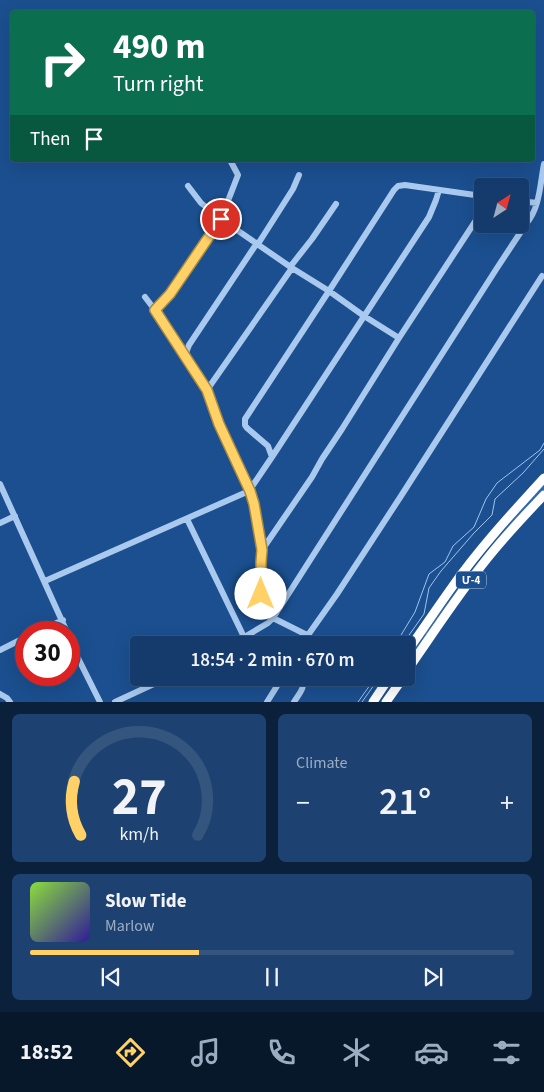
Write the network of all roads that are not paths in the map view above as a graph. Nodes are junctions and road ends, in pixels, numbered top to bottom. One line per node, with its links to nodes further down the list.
1 (231, 162): 10 (street)
2 (544, 164): 8 (street)
3 (299, 175): 12 (street)
4 (188, 186): 10 (street)
5 (439, 190): 6 (street); 15 (street); 18 (street)
6 (474, 195)
7 (529, 202): 8 (street)
8 (537, 203): 32 (street)
9 (336, 204): 13 (street)
10 (221, 219): 12 (street); 17 (street)
11 (474, 223): 19 (street)
12 (257, 244): 13 (street); 20 (street)
13 (291, 268): 15 (street); 21 (street)
14 (542, 276): 34 (street)
15 (329, 291): 18 (street); 22 (street)
16 (144, 297): 17 (street)
17 (155, 310): 20 (street)
18 (364, 316): 19 (street); 22 (street)
19 (399, 338): 30 (street)
20 (186, 357): 21 (street)
21 (207, 390): 25 (street)
22 (272, 457): 25 (street)
23 (544, 478): 37 (highway, Մ-4)
24 (0, 484): 27 (street)
25 (250, 491): 28 (street); 30 (street)
26 (544, 495): 40 (highway, Մ-4)
27 (14, 516): 29 (street); 31 (street)
28 (186, 519): 31 (street); 35 (street)
29 (0, 523)
30 (262, 550): 32 (street)
31 (45, 582): 33 (street)
32 (273, 618): 34 (street); 36 (street)
33 (63, 620)
34 (307, 635)
35 (244, 636)
36 (246, 636)
37 (415, 640)
38 (15, 642): 39 (street)
39 (0, 650)
40 (415, 659)
41 (80, 662): 49 (street)
42 (150, 686): 50 (street)
43 (277, 686): 51 (street)
44 (303, 686): 52 (street)
45 (384, 686): 53 (highway)
46 (397, 686): 54 (highway)
47 (0, 694): 48 (street)
48 (10, 702)
49 (100, 702)
50 (115, 702)
51 (267, 702)
52 (294, 702)
53 (373, 702)
54 (386, 702)

